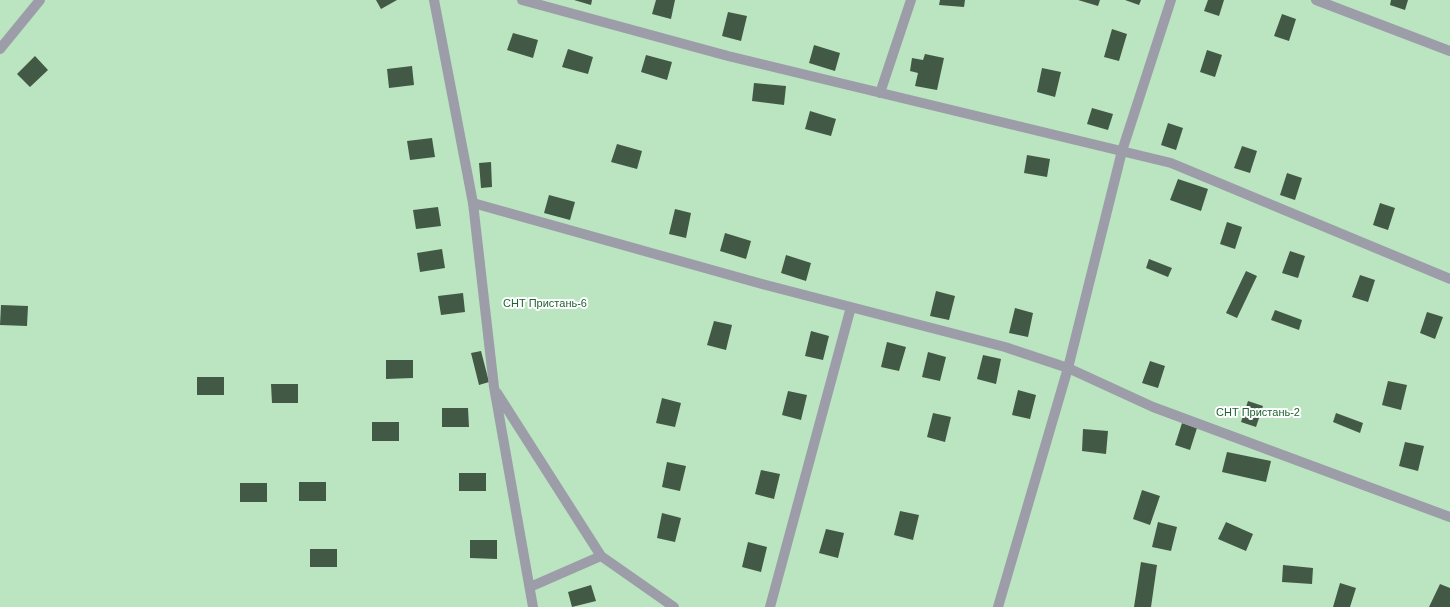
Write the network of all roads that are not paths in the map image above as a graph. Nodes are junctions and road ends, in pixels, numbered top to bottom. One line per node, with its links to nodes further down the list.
1 (40, 0): 7 (street)
2 (434, 0): 11 (street)
3 (522, 0): 9 (street)
4 (911, 0): 9 (street)
5 (1171, 0): 10 (street)
6 (1316, 0): 8 (street)
7 (0, 49)
8 (1450, 51)
9 (880, 93): 10 (street)
10 (1122, 151): 12 (street); 14 (street)
11 (473, 203): 13 (street); 15 (street)
12 (1450, 280)
13 (851, 306): 14 (street); 21 (street)
14 (1068, 368): 16 (street); 22 (street)
15 (494, 387): 17 (street); 18 (street)
16 (1450, 517)
17 (601, 556): 18 (street); 20 (street)
18 (530, 587): 19 (street)
19 (533, 607)
20 (674, 607)
21 (770, 607)
22 (998, 607)

